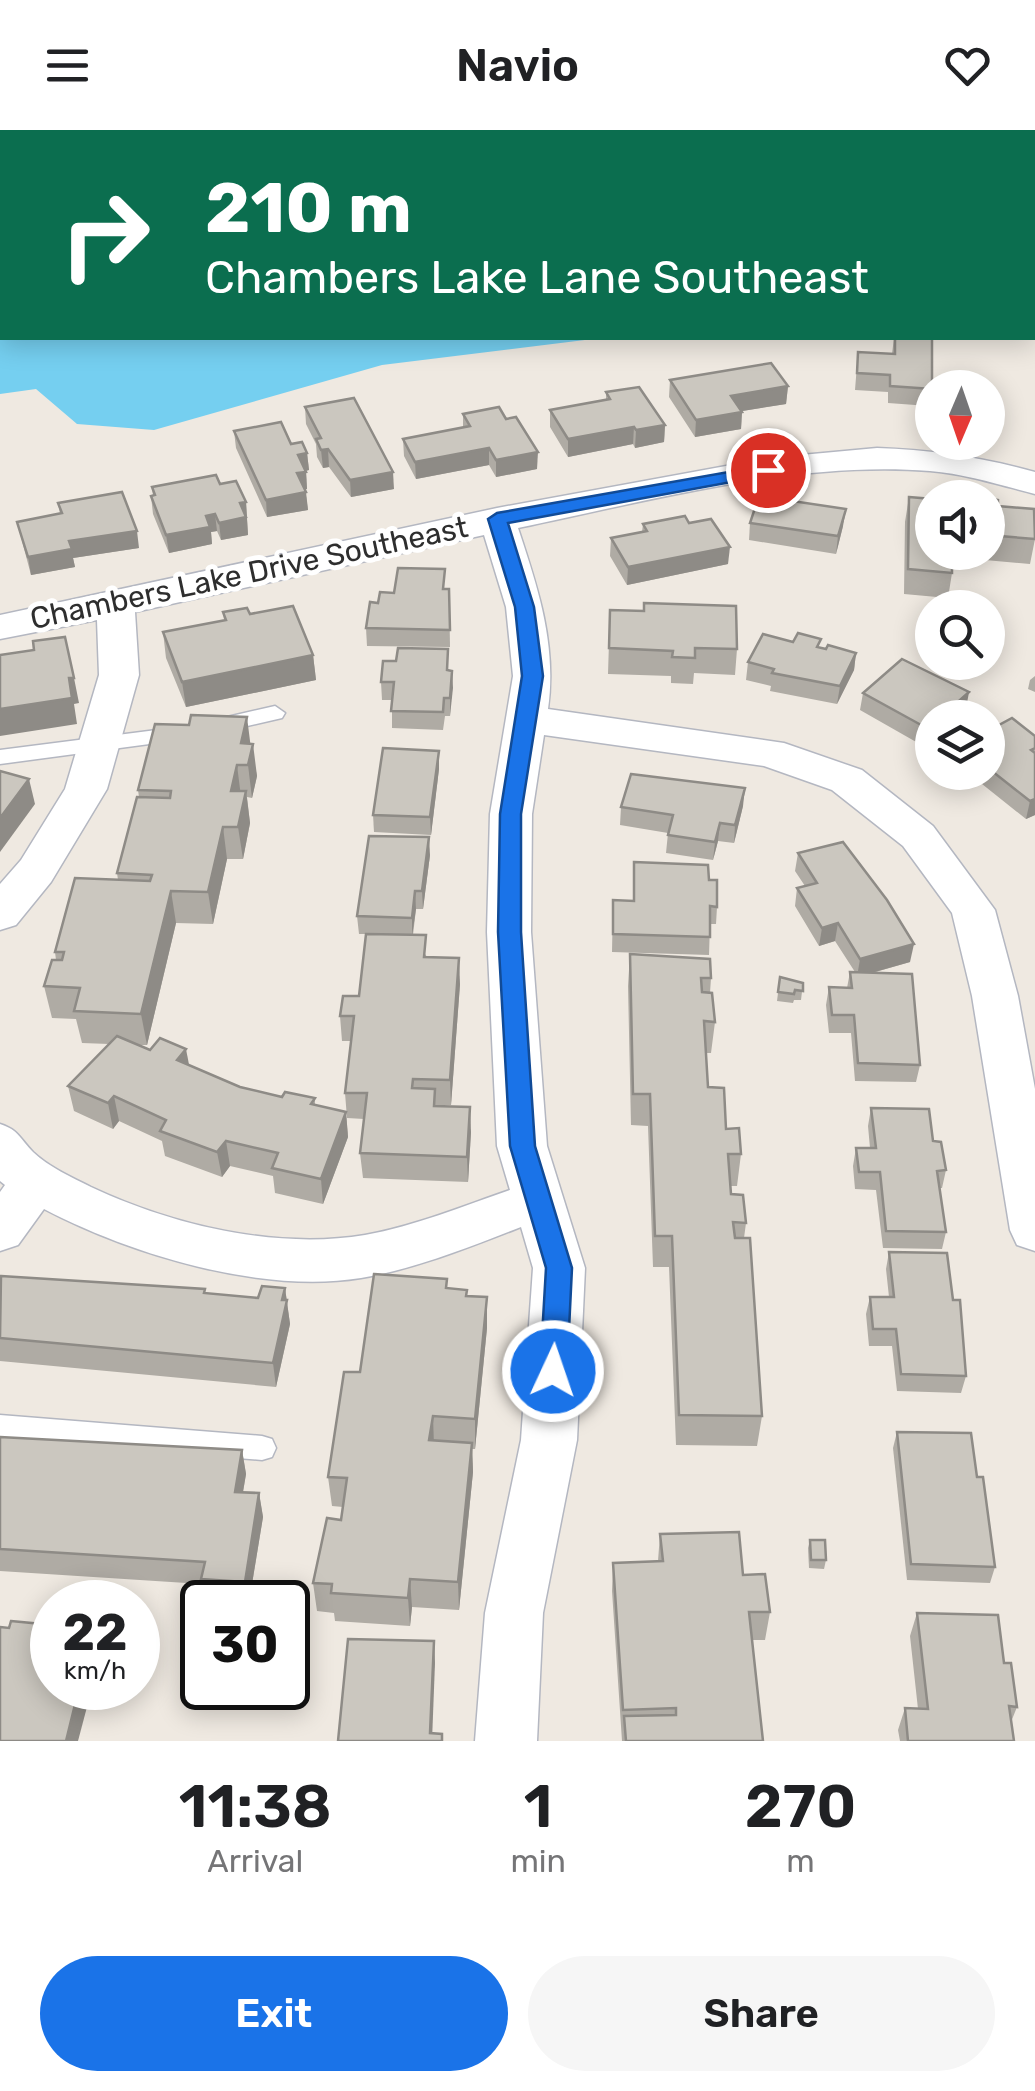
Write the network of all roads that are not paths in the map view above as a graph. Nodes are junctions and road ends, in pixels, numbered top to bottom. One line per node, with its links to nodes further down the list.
1 (1035, 482): 2 (street, Chambers Lake Drive Southeast)
2 (497, 519): 3 (street, Chambers Lake Drive Southeast); 6 (street)
3 (115, 603): 4 (street, Chambers Lake Drive Southeast); 7 (street)
4 (0, 627)
5 (275, 714): 7 (lane)
6 (526, 719): 12 (street); 14 (street)
7 (98, 747): 8 (lane); 9 (street)
8 (0, 757)
9 (0, 914)
10 (0, 1143): 11 (street)
11 (35, 1183): 12 (street); 13 (street)
12 (539, 1200): 17 (street)
13 (0, 1230)
14 (1035, 1230)
15 (0, 1427): 16 (lane)
16 (262, 1448)
17 (506, 1741)

